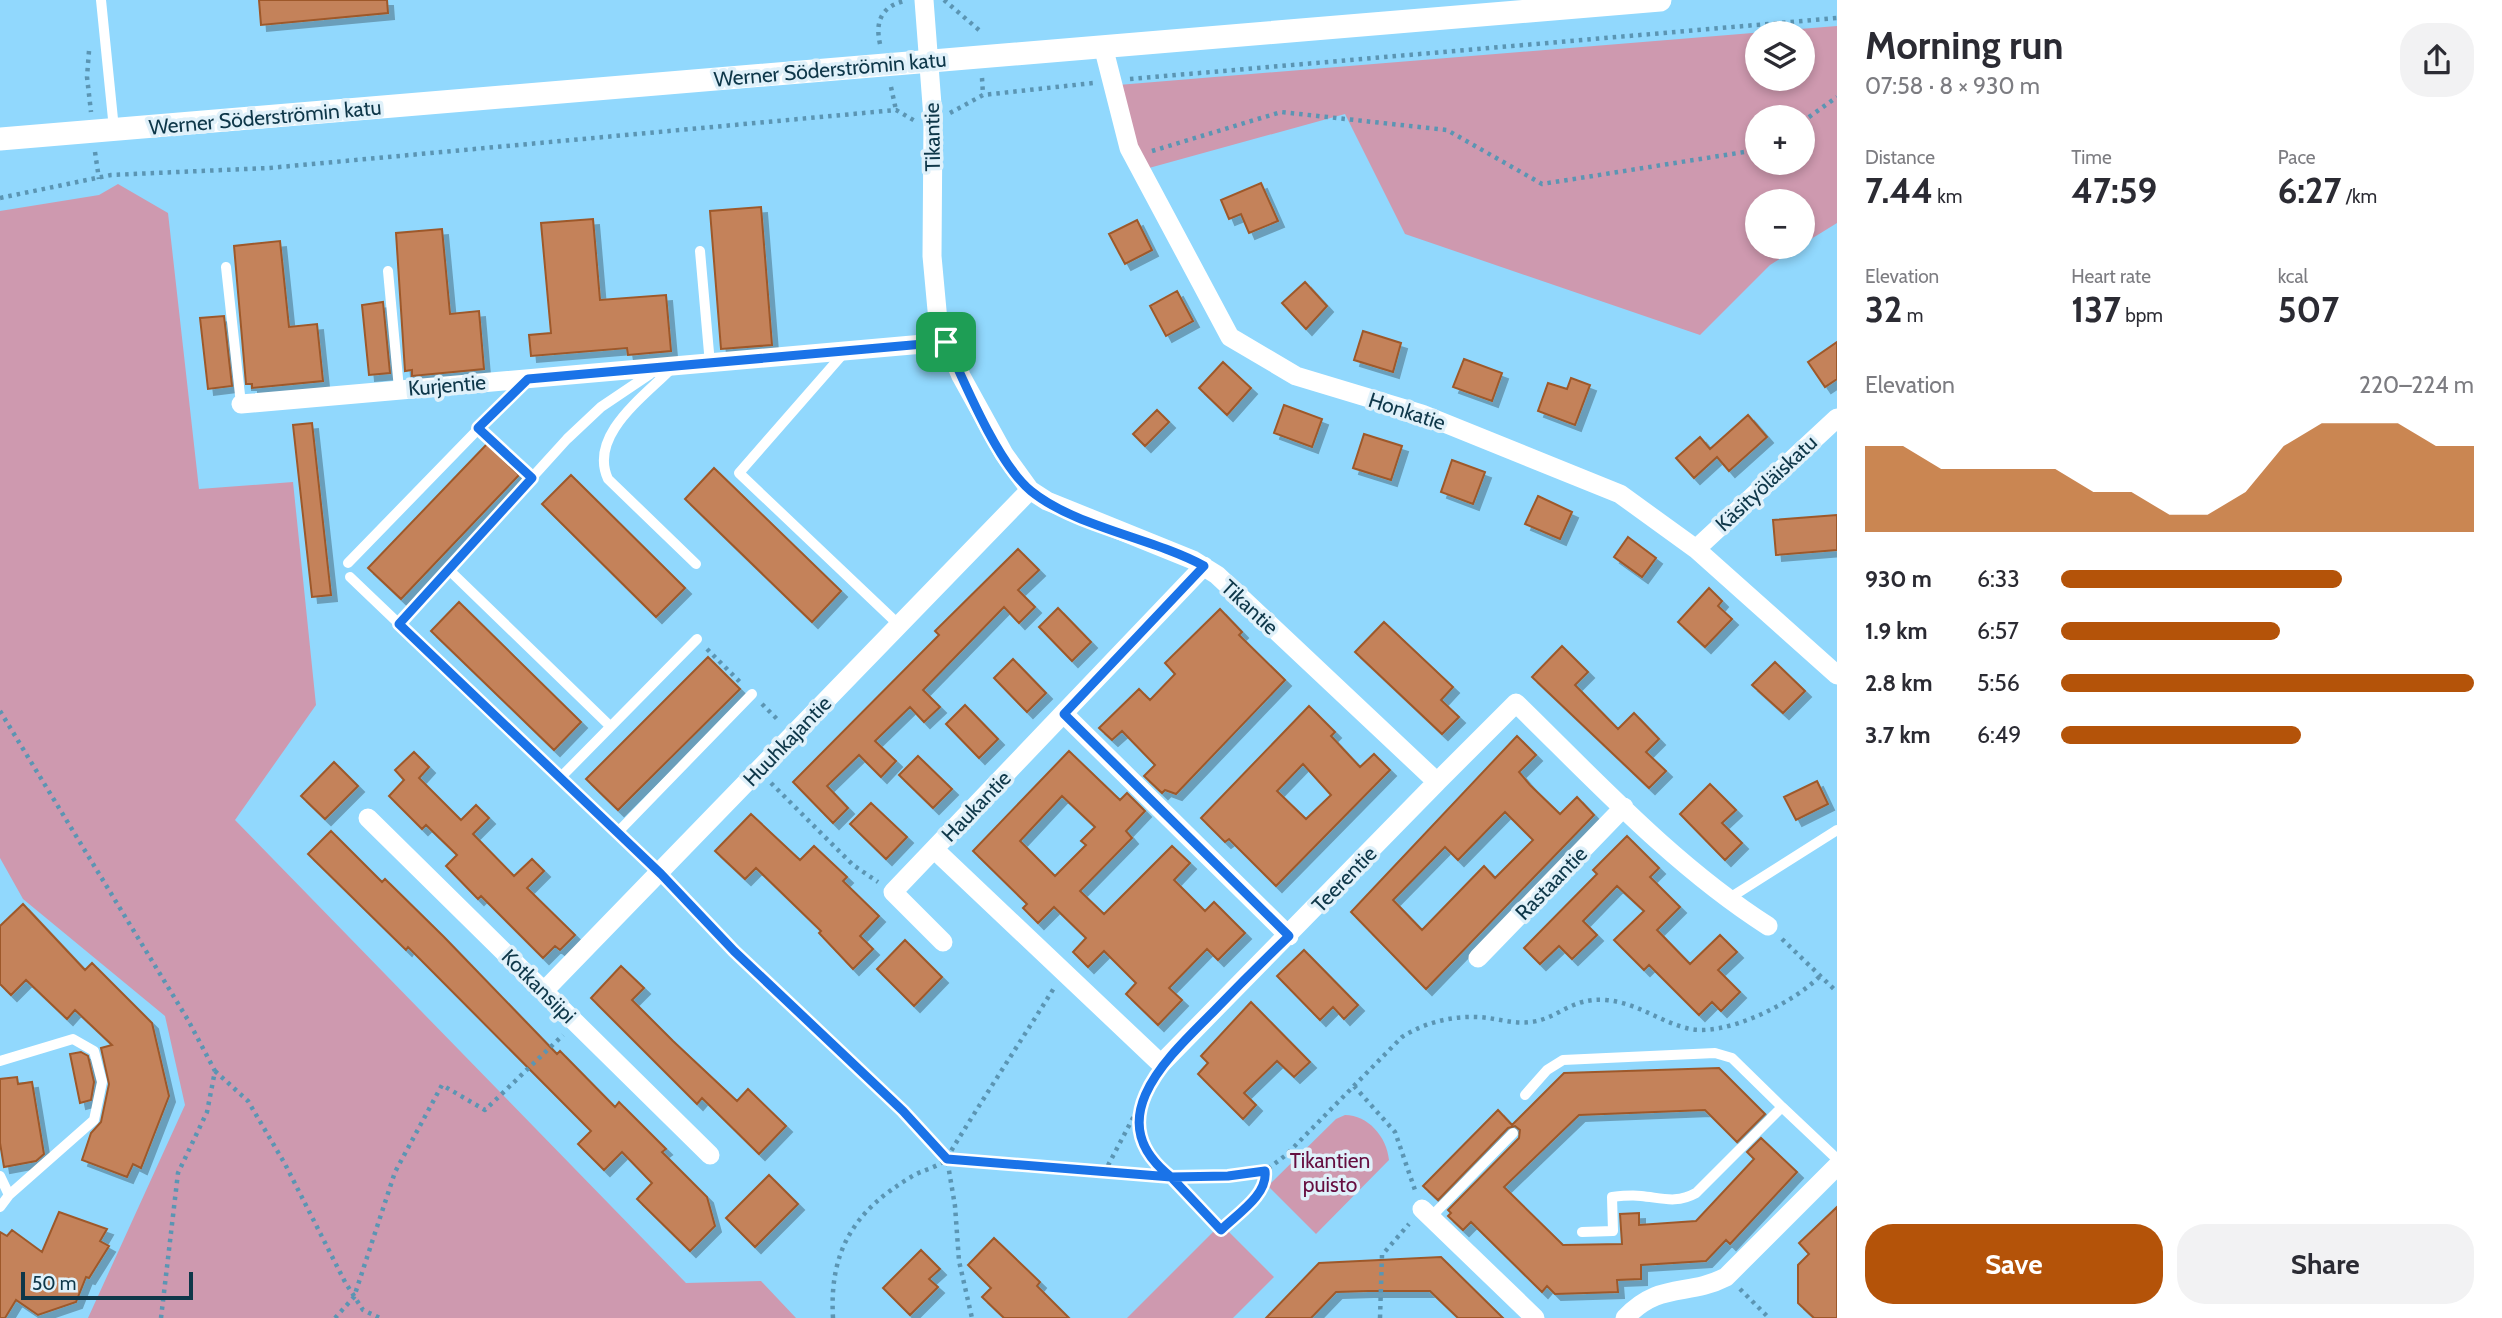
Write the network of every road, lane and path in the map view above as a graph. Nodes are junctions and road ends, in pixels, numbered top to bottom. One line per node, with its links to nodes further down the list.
1 (102, 0): 5 (lane)
2 (924, 0): 7 (street, Tikantie); 8 (path)
3 (1660, 0): 6 (street, Werner Söderströmin katu)
4 (1837, 18): 9 (path)
5 (104, 28): 13 (lane); 13 (path)
6 (1103, 46): 7 (street, Werner Söderströmin katu); 9 (street, Honkatie)
7 (929, 61): 8 (street, Werner Söderströmin katu); 12 (street, Tikantie)
8 (885, 65): 13 (street, Werner Söderströmin katu)
9 (1111, 81): 12 (path); 16 (street, Honkatie)
10 (1837, 97): 11 (path)
11 (1815, 113)
12 (933, 118): 17 (path); 22 (street, Tikantie)
13 (104, 130): 14 (street, Werner Söderströmin katu); 17 (path)
14 (0, 139)
15 (1745, 152): 16 (path)
16 (1133, 156): 33 (street, Honkatie)
17 (99, 179): 18 (path)
18 (0, 198)
19 (700, 251): 24 (lane)
20 (226, 267): 28 (lane)
21 (388, 271): 27 (lane)
22 (946, 342): 23 (street, Kurjentie); 32 (street, Tikantie)
23 (846, 351): 24 (street, Kurjentie); 40 (lane)
24 (710, 364): 25 (street, Kurjentie)
25 (666, 368): 26 (street, Kurjentie); 31 (lane); 35 (lane)
26 (528, 379): 27 (street, Kurjentie); 30 (lane)
27 (399, 389): 28 (street, Kurjentie)
28 (241, 404)
29 (1837, 418): 33 (street, Käsityöläiskatu)
30 (478, 428): 31 (path); 34 (lane)
31 (532, 478): 37 (lane)
32 (1030, 490): 36 (street, Tikantie); 40 (street, Huuhkajantie)
33 (1696, 549): 42 (street, Honkatie)
34 (348, 563)
35 (696, 564)
36 (1204, 566): 45 (street, Haukantie); 49 (street, Tikantie)
37 (449, 569): 39 (lane); 46 (lane)
38 (350, 577): 39 (lane)
39 (399, 624): 48 (lane)
40 (898, 624): 47 (street, Huuhkajantie)
41 (697, 639): 46 (lane)
42 (1837, 675)
43 (752, 694): 53 (lane)
44 (0, 711): 69 (path)
45 (1064, 714): 54 (street, Haukantie); 59 (street)
46 (610, 726): 48 (lane)
47 (759, 771): 55 (street, Huuhkajantie); 56 (path)
48 (560, 778): 53 (lane)
49 (1437, 782): 50 (street); 59 (street, Teerentie)
50 (1623, 807): 57 (street); 61 (street, Rastaantie)
51 (368, 818): 64 (street, Kotkansiipi)
52 (1837, 830): 57 (lane)
53 (617, 833): 55 (lane)
54 (934, 849): 56 (street); 62 (street, Haukantie)
55 (660, 875): 64 (street, Huuhkajantie); 76 (path)
56 (893, 892): 60 (street)
57 (1727, 900): 58 (street)
58 (1768, 926): 63 (path)
59 (1289, 936): 68 (street, Teerentie)
60 (943, 942)
61 (1478, 958)
62 (1064, 972): 68 (street, Haukantie); 76 (path)
63 (1820, 976): 65 (path); 70 (path)
64 (544, 991): 66 (street, Kotkansiipi)
65 (1837, 992)
66 (576, 1022): 75 (street, Kotkansiipi); 88 (path)
67 (0, 1061): 83 (lane)
68 (1161, 1064): 73 (path)
69 (215, 1071): 88 (path); 89 (path)
70 (1354, 1086): 79 (path); 85 (path)
71 (1525, 1095): 72 (lane)
72 (1782, 1107): 77 (lane); 86 (lane)
73 (1139, 1110): 80 (path); 82 (path)
74 (1513, 1133): 85 (lane)
75 (710, 1155)
76 (947, 1159): 80 (path); 92 (path); 93 (path)
77 (1837, 1159)
78 (1837, 1166): 87 (street)
79 (1265, 1171): 82 (path); 82 (path)
80 (1104, 1172): 82 (path)
81 (0, 1176): 83 (lane)
82 (1171, 1177)
83 (9, 1195): 84 (lane)
84 (0, 1207)
85 (1426, 1213): 94 (path); 95 (street)
86 (1582, 1232)
87 (1726, 1277): 96 (street); 97 (path)
88 (354, 1297): 90 (path); 91 (path)
89 (161, 1318)
90 (335, 1318)
91 (380, 1318)
92 (833, 1318)
93 (972, 1318)
94 (1380, 1318)
95 (1535, 1318)
96 (1625, 1318)
97 (1769, 1318)

